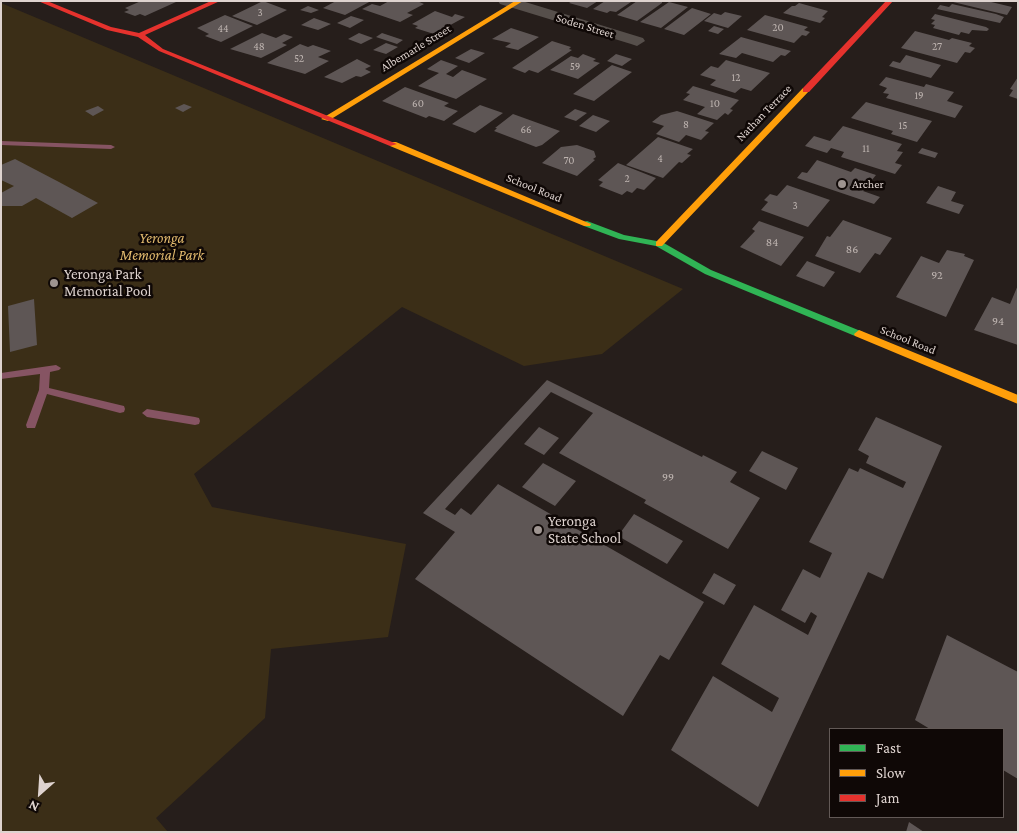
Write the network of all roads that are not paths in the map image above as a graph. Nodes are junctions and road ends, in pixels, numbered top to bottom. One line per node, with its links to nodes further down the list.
1 (41, 1): 5 (street, School Road)
2 (217, 1): 5 (street)
3 (890, 1): 8 (street, Nathan Terrace)
4 (514, 2): 6 (street, Soden Street); 7 (street, Albemarle Street)
5 (140, 35): 7 (street, School Road)
6 (637, 41)
7 (325, 119): 8 (street, School Road)
8 (659, 244): 9 (street, School Road)
9 (1018, 400)

